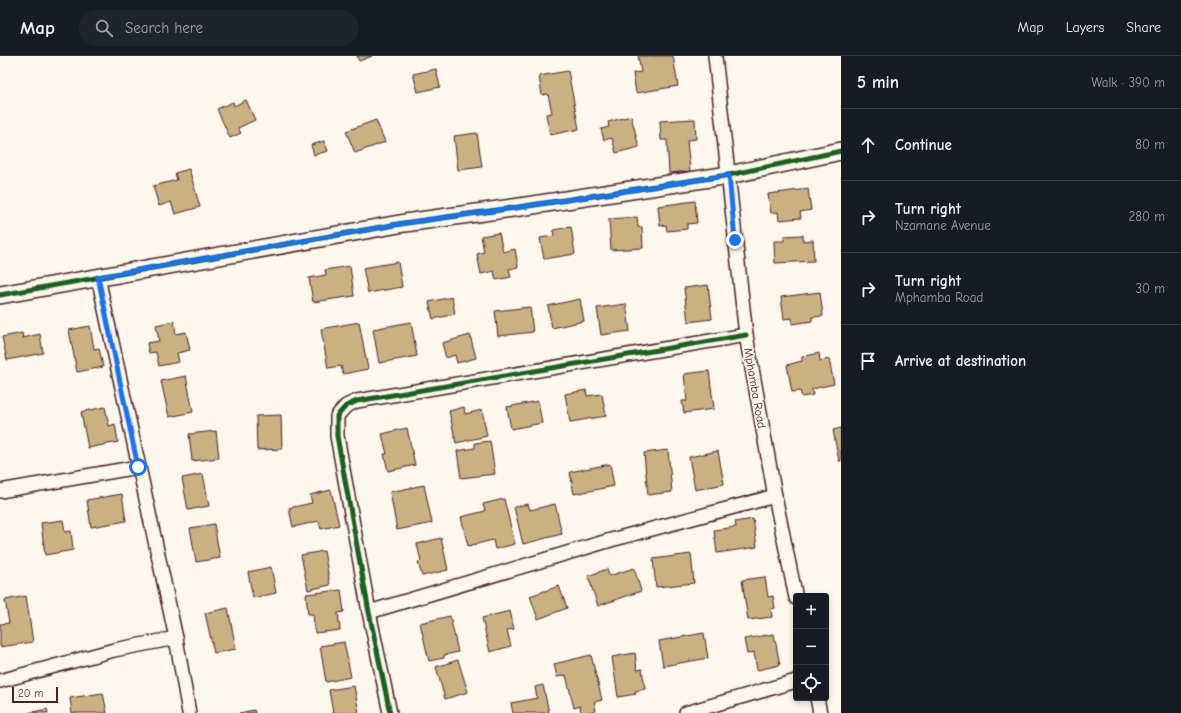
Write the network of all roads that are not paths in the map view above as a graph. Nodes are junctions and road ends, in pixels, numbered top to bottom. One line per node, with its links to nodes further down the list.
1 (715, 56): 3 (street, Mphamba Road)
2 (841, 151): 3 (street)
3 (729, 175): 4 (street); 6 (street, Mphamba Road)
4 (98, 277): 5 (street); 7 (street)
5 (0, 295)
6 (746, 335): 9 (street, Mphamba Road); 11 (street)
7 (138, 467): 8 (street); 12 (street)
8 (0, 491)
9 (775, 496): 10 (street, Mphamba Road); 11 (street)
10 (795, 593)
11 (369, 612): 17 (street)
12 (176, 638): 13 (street); 16 (street)
13 (0, 681)
14 (793, 682): 18 (street)
15 (818, 701): 19 (street)
16 (189, 713)
17 (390, 713)
18 (686, 713)
19 (820, 713)

